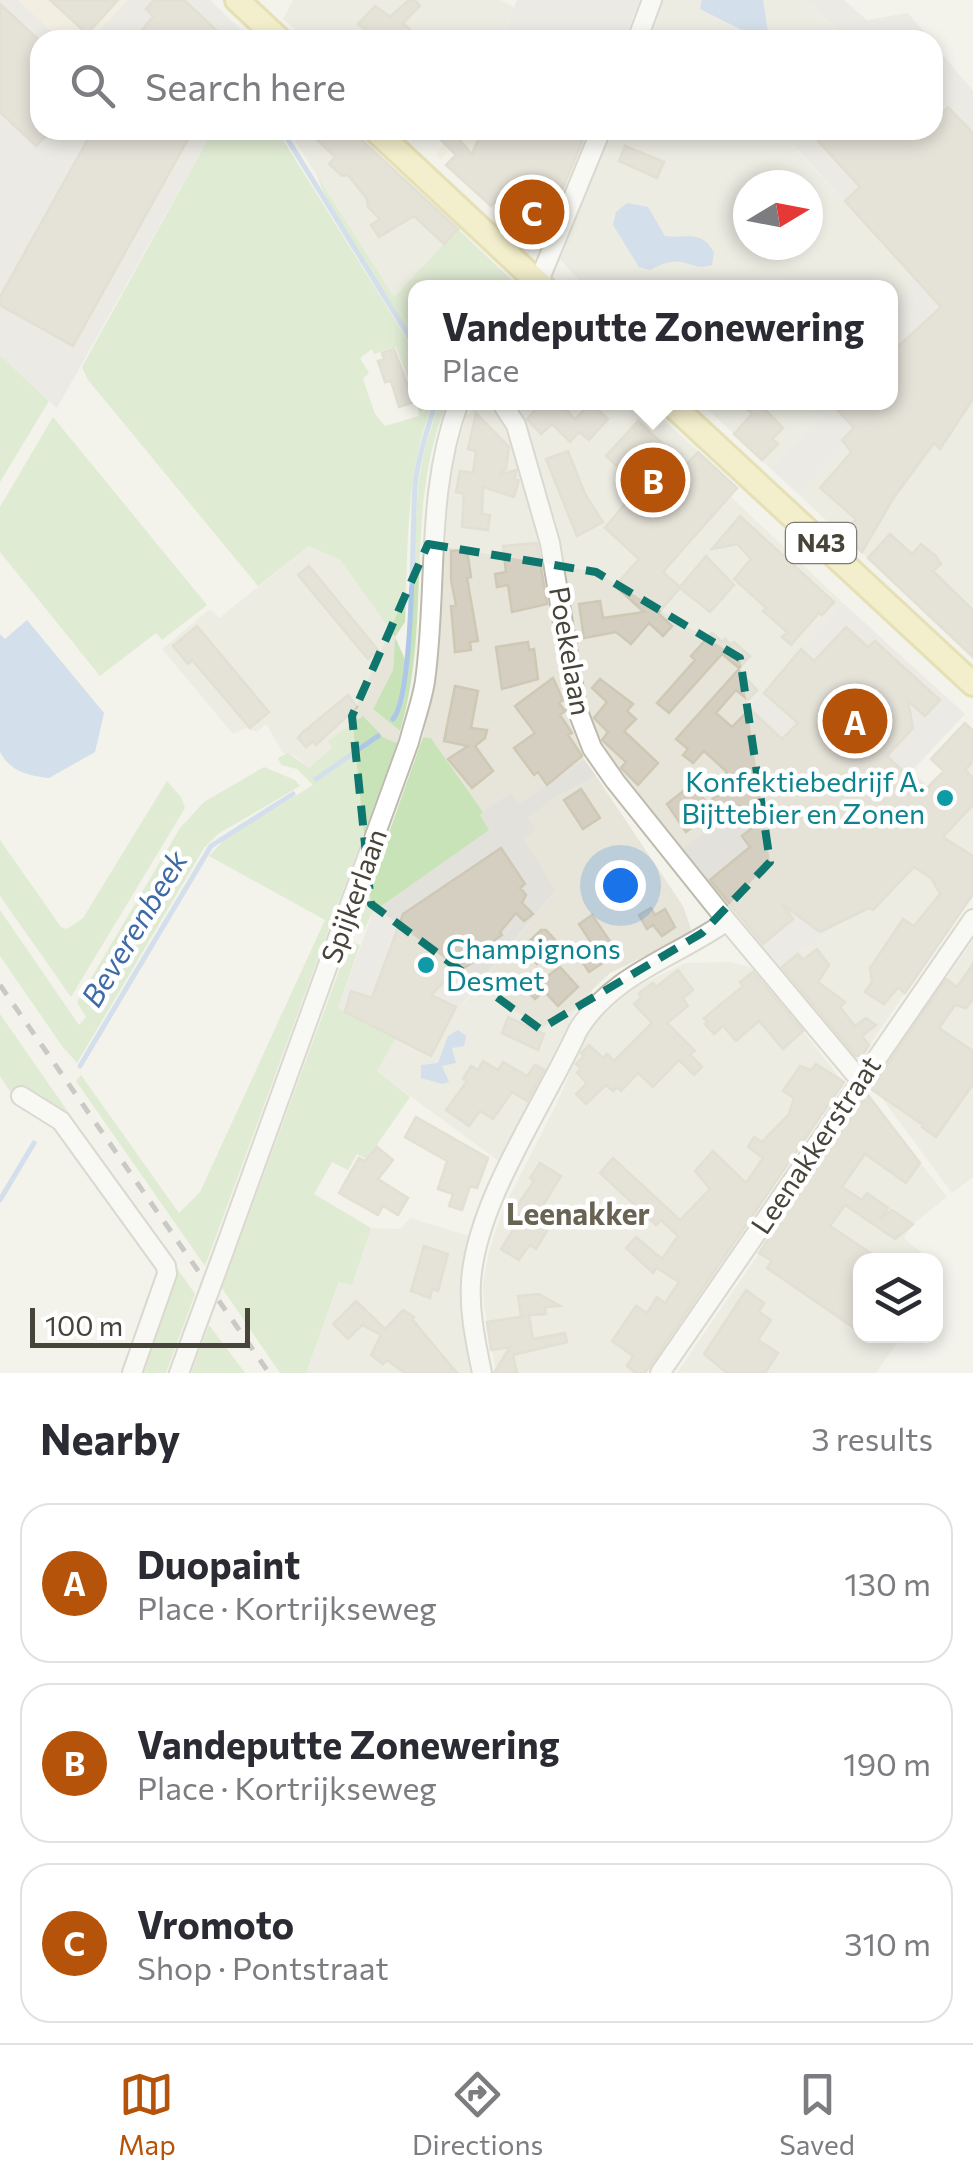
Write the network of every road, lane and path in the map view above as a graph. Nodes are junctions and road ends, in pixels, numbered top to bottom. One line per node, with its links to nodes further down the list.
1 (237, 0): 3 (main road)
2 (652, 0): 4 (street)
3 (269, 30)
4 (641, 30)
5 (386, 140): 7 (main road)
6 (597, 140): 8 (street)
7 (534, 280)
8 (542, 280)
9 (456, 410): 18 (street, Spijkerlaan, bridge)
10 (506, 410): 14 (street, Poekelaan)
11 (678, 410): 12 (main road, N43)
12 (973, 684)
13 (973, 919): 15 (street, Leenakkerstraat)
14 (727, 921): 15 (street, Poekelaan); 19 (street)
15 (860, 1080): 20 (street, Leenakkerstraat)
16 (20, 1096): 17 (street)
17 (132, 1373)
18 (179, 1373)
19 (482, 1373)
20 (660, 1373)

